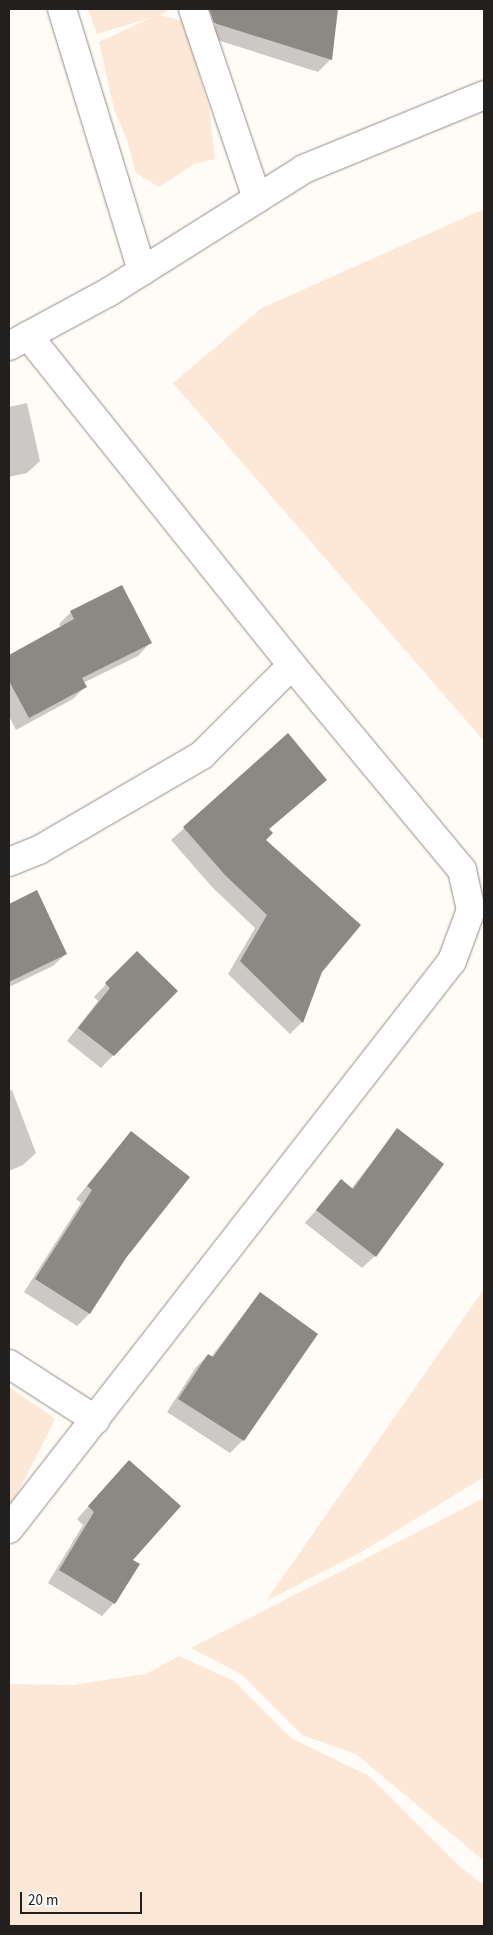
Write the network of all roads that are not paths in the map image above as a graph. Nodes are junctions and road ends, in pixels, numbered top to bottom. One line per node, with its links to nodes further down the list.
1 (62, 9): 5 (street)
2 (193, 9): 4 (street)
3 (484, 95): 4 (street)
4 (257, 198): 5 (street)
5 (142, 271): 6 (street)
6 (18, 341): 7 (street)
7 (292, 665): 8 (street); 10 (street)
8 (9, 862)
9 (9, 1364): 10 (street)
10 (96, 1420): 11 (street)
11 (9, 1530)

